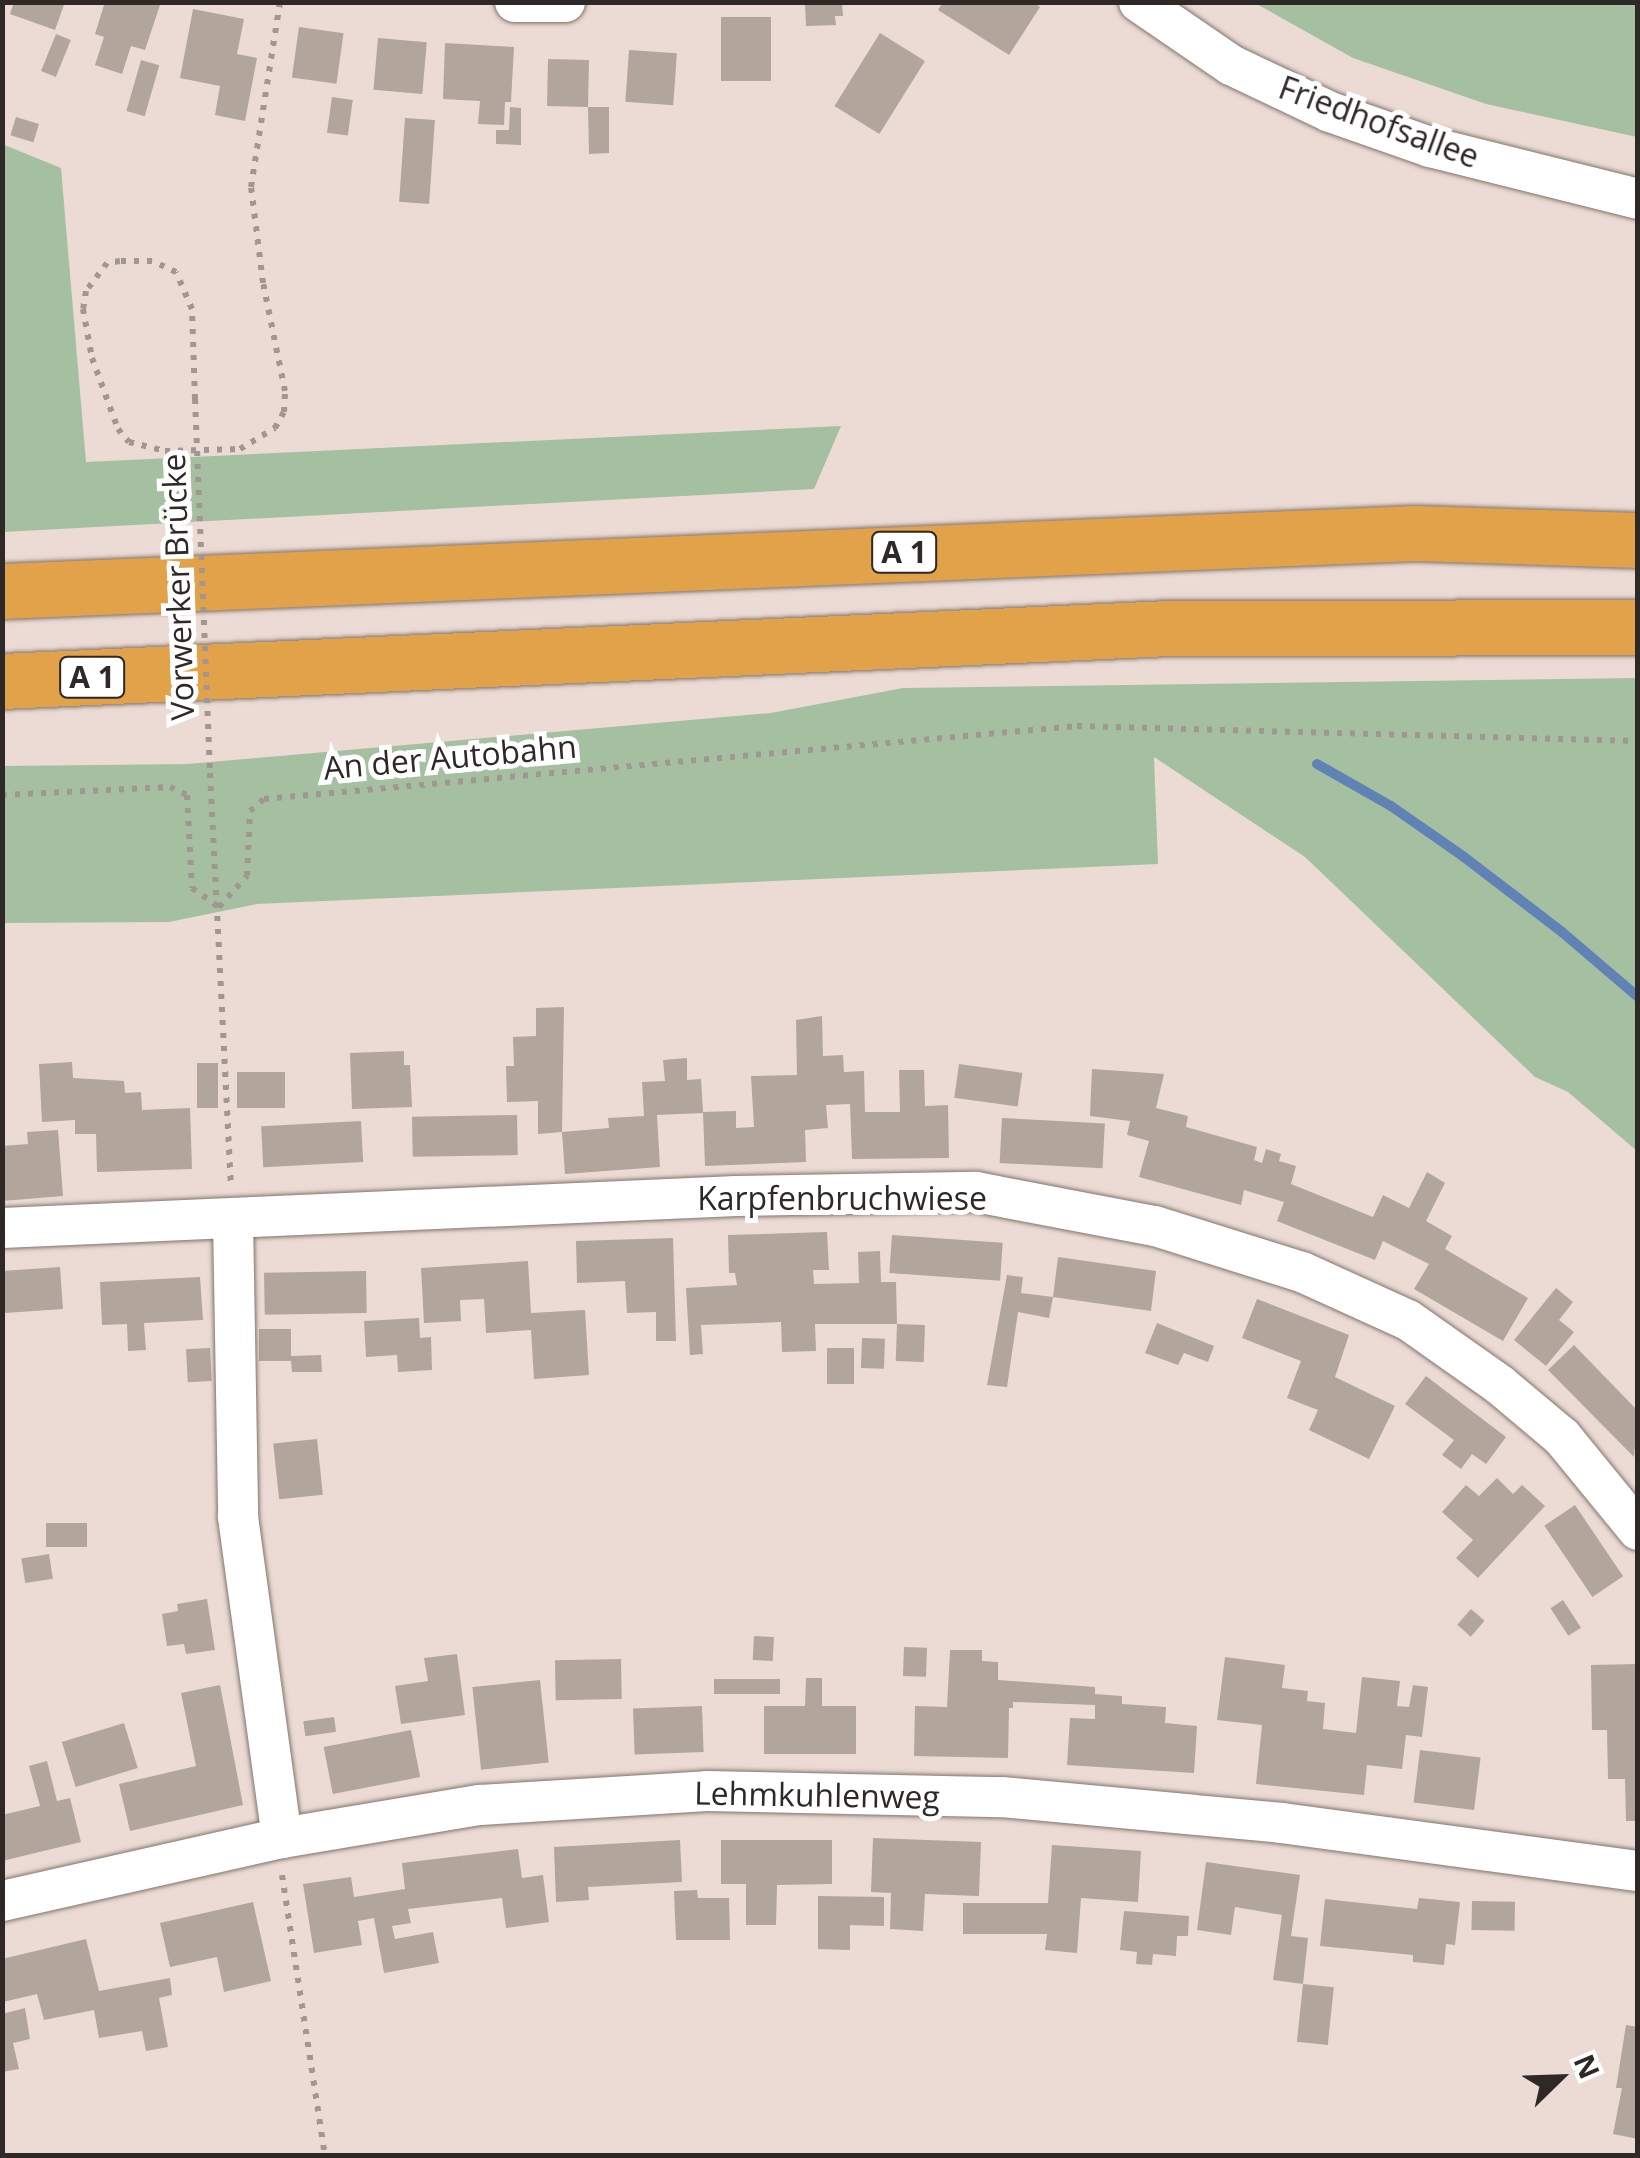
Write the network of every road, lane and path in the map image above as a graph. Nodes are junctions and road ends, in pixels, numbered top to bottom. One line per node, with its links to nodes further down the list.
1 (280, 2): 12 (path, Vorwerker Brücke, bridge)
2 (515, 2): 3 (street)
3 (565, 2)
4 (1139, 2): 5 (street, Friedhofsallee)
5 (1638, 199)
6 (1638, 540): 7 (highway, A 1)
7 (2, 590)
8 (1638, 627): 9 (highway, A 1)
9 (2, 681)
10 (1638, 740): 12 (path, An der Autobahn)
11 (2, 795): 12 (path)
12 (219, 907): 13 (path, Vorwerker Brücke)
13 (233, 1218): 14 (street, Karpfenbruchwiese); 15 (street, Karpfenbruchwiese); 16 (street)
14 (2, 1228)
15 (1631, 1506)
16 (282, 1838): 17 (street, Lehmkuhlenweg); 18 (street, Lehmkuhlenweg); 19 (path)
17 (1638, 1871)
18 (2, 1901)
19 (325, 2156)

